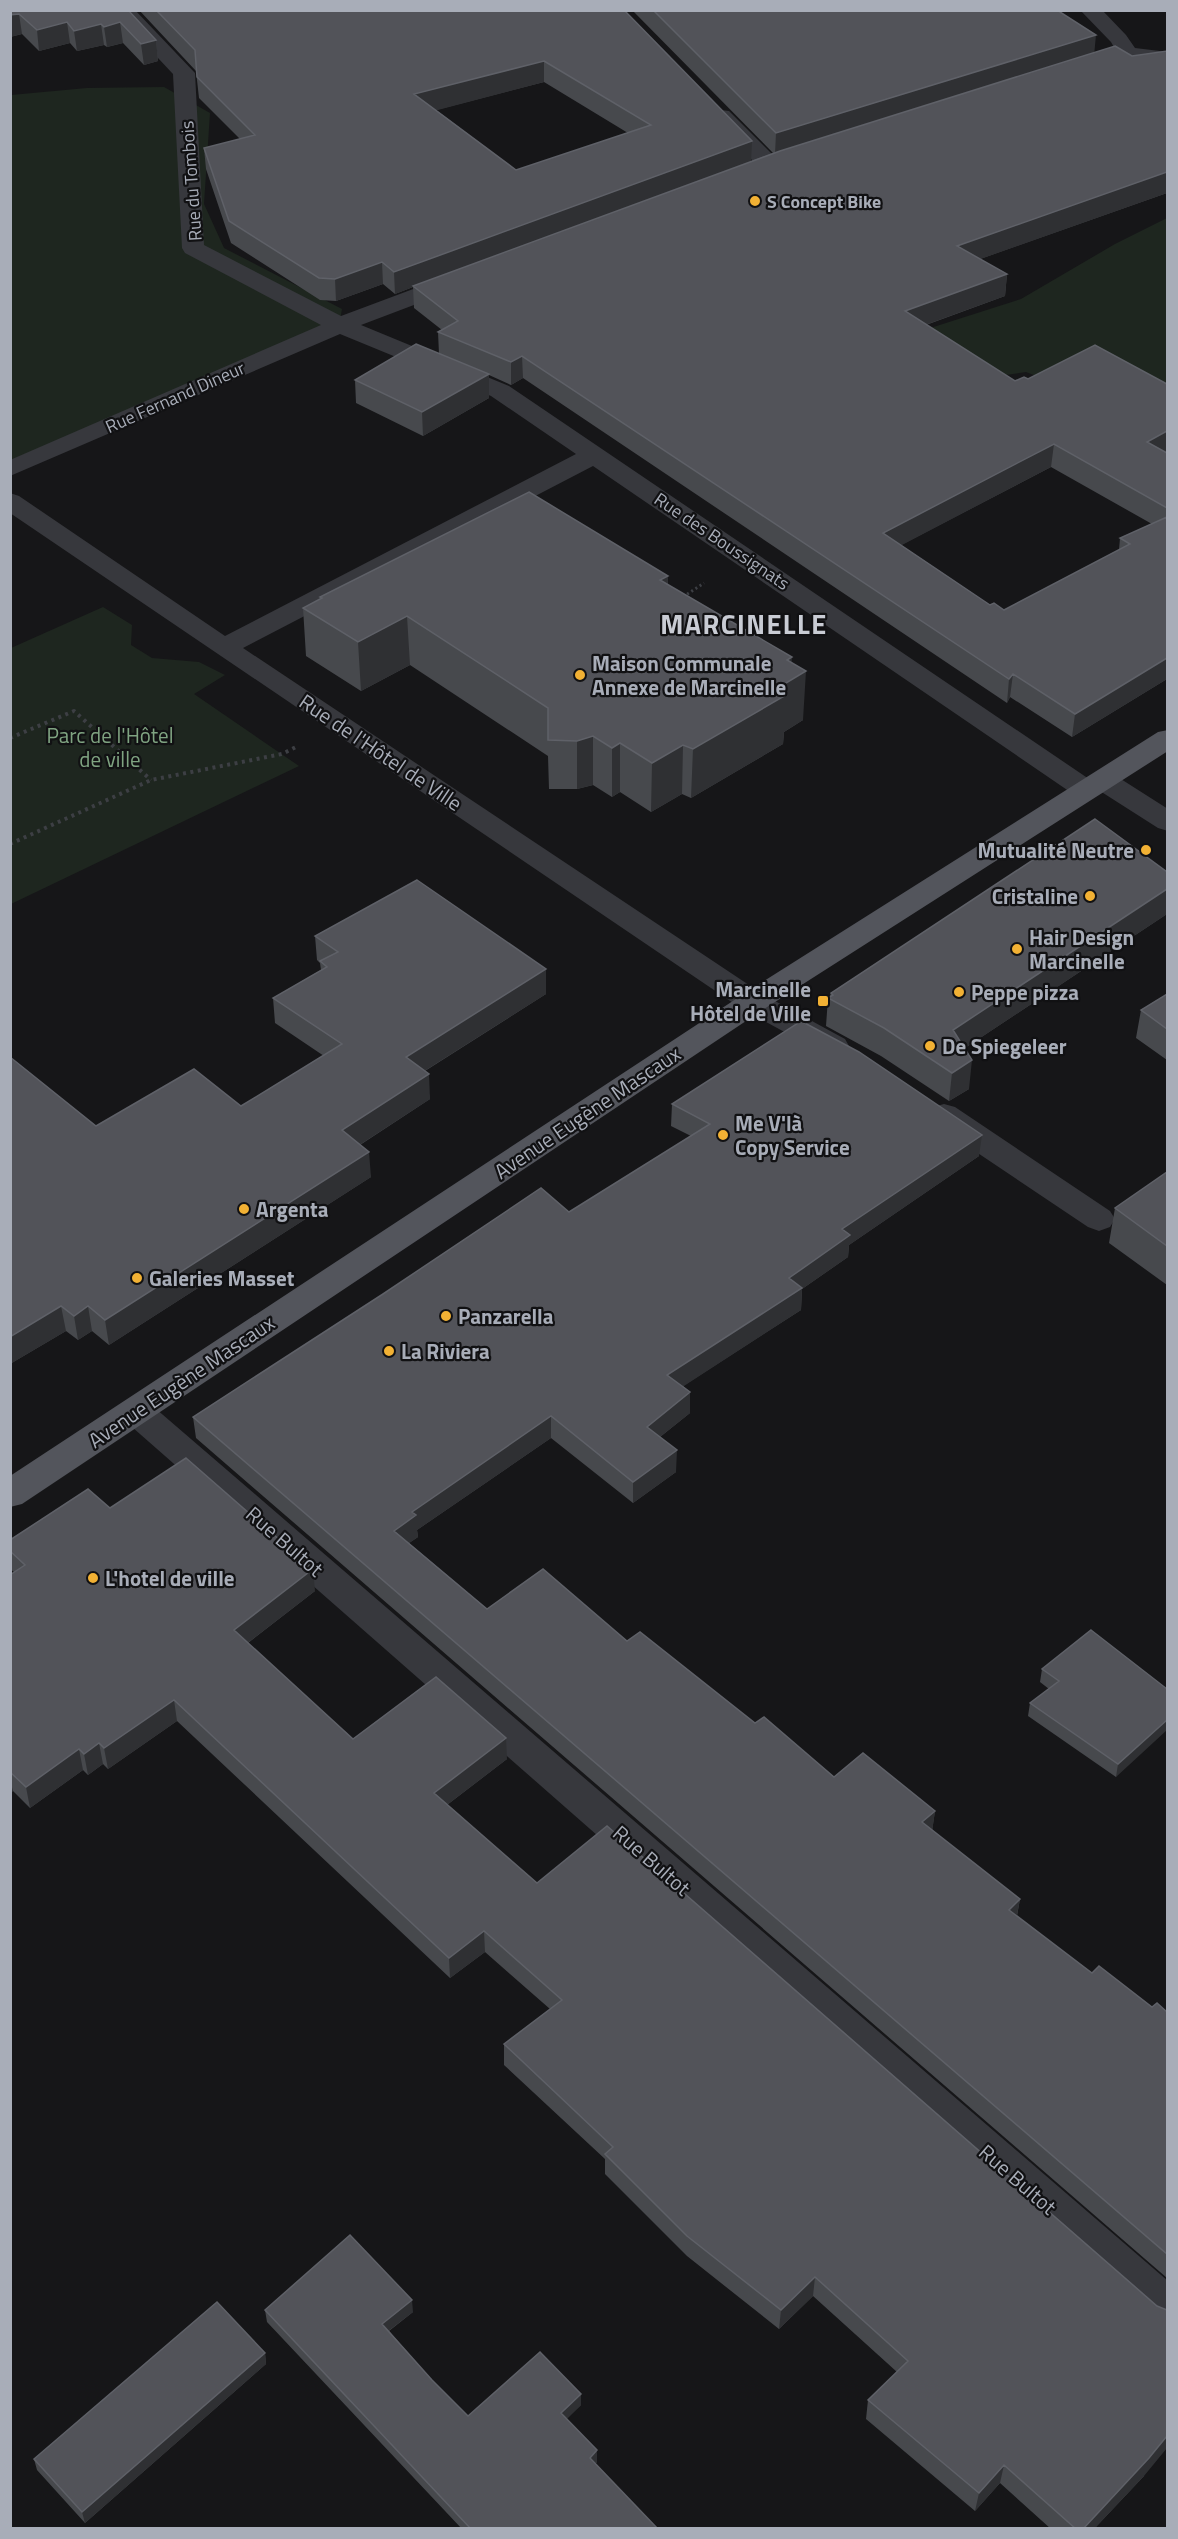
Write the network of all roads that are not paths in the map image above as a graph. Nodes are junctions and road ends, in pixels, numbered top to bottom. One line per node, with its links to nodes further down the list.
1 (123, 10): 11 (street, Rue du Tombois)
2 (1090, 10): 3 (street)
3 (1128, 54): 4 (street); 5 (street)
4 (1167, 58)
5 (1072, 72)
6 (705, 100): 8 (street)
7 (792, 158): 8 (street)
8 (770, 165): 9 (street)
9 (748, 173)
10 (472, 276): 11 (street, Rue Fernand Dineur)
11 (340, 325): 12 (street, Rue des Boussignats); 13 (street, Rue Fernand Dineur)
12 (594, 455): 15 (street); 17 (street, Rue des Boussignats)
13 (10, 469)
14 (10, 501): 15 (street, Rue de l'Hôtel de Ville)
15 (224, 647): 19 (street, Rue de l'Hôtel de Ville)
16 (1167, 738): 17 (main road, Avenue Eugène Mascaux)
17 (1095, 785): 18 (street, Rue des Boussignats); 19 (main road, Avenue Eugène Mascaux)
18 (1167, 822)
19 (753, 1002): 20 (street, Rue de l'Hôtel de Ville); 23 (main road, Avenue Eugène Mascaux)
20 (859, 1060)
21 (916, 1097): 22 (street)
22 (1099, 1219)
23 (136, 1411): 24 (main road, Avenue Eugène Mascaux); 25 (street, Rue Bultot)
24 (10, 1494)
25 (1167, 2309)

